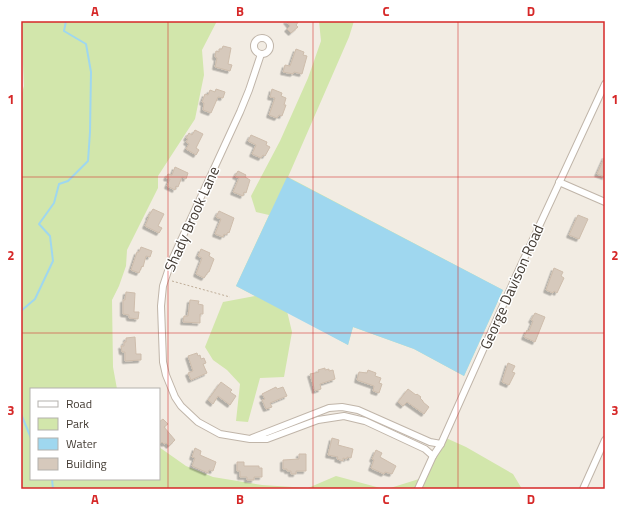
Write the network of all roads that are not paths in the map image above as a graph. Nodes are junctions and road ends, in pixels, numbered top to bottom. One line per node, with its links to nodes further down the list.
1 (260, 54): 9 (street, Shady Brook Lane)
2 (605, 84): 3 (street, George Davison Road)
3 (560, 182): 4 (street); 11 (street, George Davison Road)
4 (605, 202)
5 (306, 416): 6 (street); 7 (street); 9 (street)
6 (380, 419): 8 (street); 11 (street)
7 (309, 423): 8 (street, Shady Brook Lane); 9 (street, Shady Brook Lane)
8 (377, 427): 12 (street, Shady Brook Lane)
9 (250, 439)
10 (605, 440): 14 (street)
11 (441, 444): 12 (street, George Davison Road)
12 (433, 456): 13 (street, George Davison Road)
13 (418, 489)
14 (583, 489)

